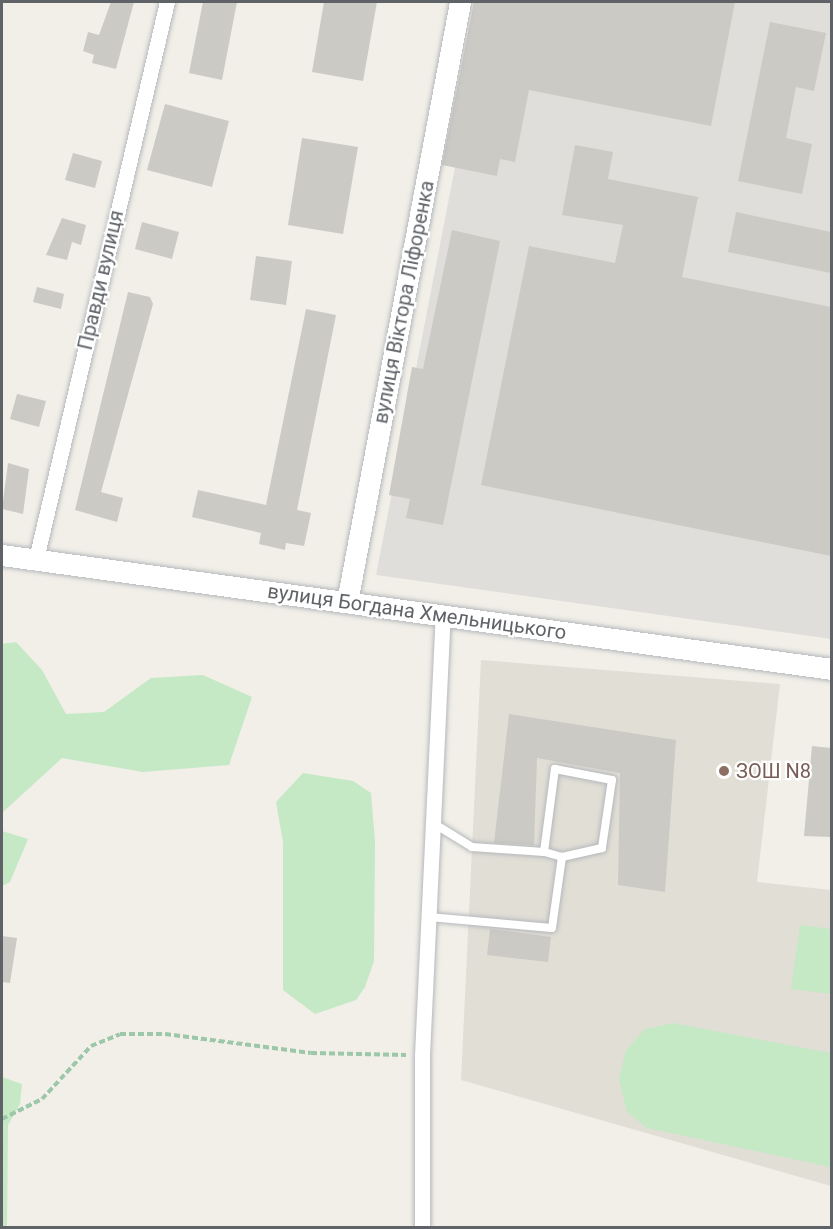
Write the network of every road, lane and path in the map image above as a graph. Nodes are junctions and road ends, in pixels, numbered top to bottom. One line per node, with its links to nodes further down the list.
1 (167, 2): 4 (street, Правди вулиця)
2 (460, 2): 5 (street, вулиця Віктора Ліфоренка)
3 (2, 555): 4 (street, вулиця Богдана Хмельницького)
4 (36, 559): 5 (street, вулиця Богдана Хмельницького)
5 (347, 602): 6 (street, вулиця Богдана Хмельницького)
6 (443, 615): 7 (street, вулиця Богдана Хмельницького); 8 (street)
7 (831, 669)
8 (433, 824): 9 (lane); 11 (street)
9 (544, 852): 10 (lane); 10 (lane)
10 (562, 857): 11 (lane)
11 (429, 917): 12 (street)
12 (422, 1055): 13 (path); 14 (street)
13 (2, 1119)
14 (422, 1227)

